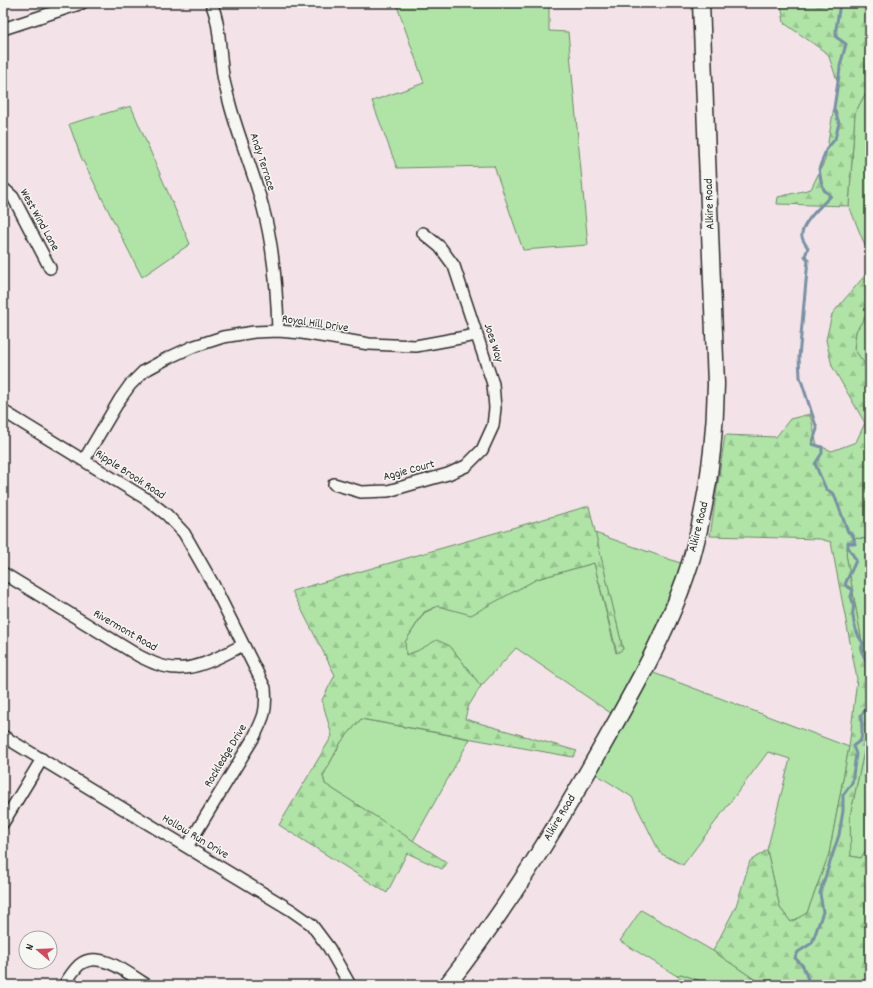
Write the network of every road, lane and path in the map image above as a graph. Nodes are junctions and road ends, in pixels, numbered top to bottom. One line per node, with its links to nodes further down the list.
1 (82, 3): 4 (street)
2 (211, 3): 8 (street, Andy Terrace)
3 (701, 3): 24 (main road, Alkire Road)
4 (3, 29)
5 (3, 188): 7 (street, West Wind Lane)
6 (423, 233): 9 (street, Joes Way)
7 (50, 268)
8 (278, 331): 9 (street, Royal Hill Drive); 11 (street, Royal Hill Drive)
9 (476, 335): 12 (street, Joes Way)
10 (3, 411): 11 (street, Ripple Brook Road)
11 (84, 460): 15 (street, Ripple Brook Road)
12 (466, 466): 13 (street, Aggie Court)
13 (334, 484)
14 (3, 574): 15 (street, Rivermont Road)
15 (244, 645): 16 (street, Ripple Brook Road)
16 (259, 674): 20 (street, Rockledge Drive)
17 (3, 736): 18 (street, Hollow Run Drive)
18 (42, 759): 19 (street); 20 (street, Hollow Run Drive)
19 (3, 823)
20 (187, 847): 23 (street, Hollow Run Drive)
21 (64, 985): 22 (street)
22 (148, 985)
23 (350, 985)
24 (447, 985)

